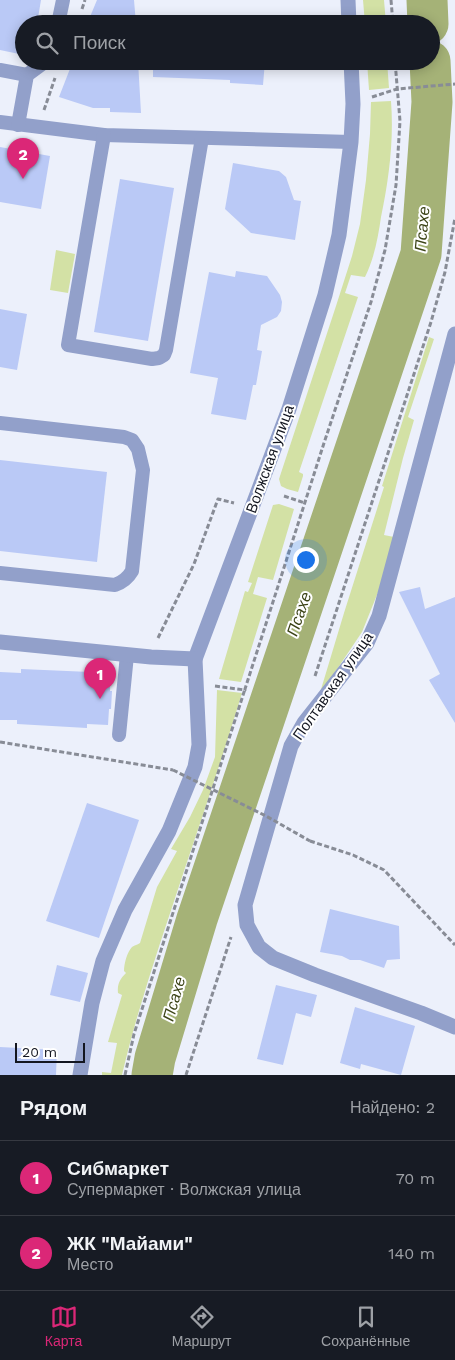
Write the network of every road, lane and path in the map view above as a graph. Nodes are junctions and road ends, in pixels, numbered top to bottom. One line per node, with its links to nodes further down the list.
1 (63, 0): 4 (lane)
2 (348, 0): 5 (street)
3 (391, 0): 6 (path)
4 (60, 15)
5 (349, 15)
6 (392, 15)
7 (0, 70): 11 (lane)
8 (34, 70): 11 (lane)
9 (351, 70): 15 (street, Волжская улица)
10 (396, 70): 14 (path)
11 (27, 75): 17 (lane)
12 (56, 78): 18 (path)
13 (455, 84): 14 (path)
14 (397, 88): 15 (path); 26 (path)
15 (353, 104): 21 (street, Волжская улица)
16 (0, 122): 17 (lane)
17 (18, 125): 18 (lane)
18 (38, 127): 19 (lane)
19 (104, 135): 20 (lane); 20 (lane)
20 (202, 138): 21 (lane)
21 (351, 142): 32 (street, Волжская улица)
22 (455, 218): 33 (path)
23 (455, 334): 42 (street, Полтавская улица)
24 (0, 423): 28 (lane)
25 (284, 496): 26 (path)
26 (305, 503): 35 (path)
27 (237, 504): 30 (path)
28 (0, 573)
29 (0, 642): 31 (street)
30 (155, 642)
31 (127, 655): 32 (street); 36 (lane)
32 (195, 659): 34 (street)
33 (315, 676)
34 (196, 683): 35 (path); 43 (street)
35 (245, 689): 44 (path)
36 (119, 735)
37 (0, 742): 41 (path, bridge)
38 (270, 817): 39 (path)
39 (267, 826)
40 (234, 929): 45 (path)
41 (455, 945)
42 (455, 1028)
43 (80, 1075)
44 (125, 1075)
45 (186, 1075)

